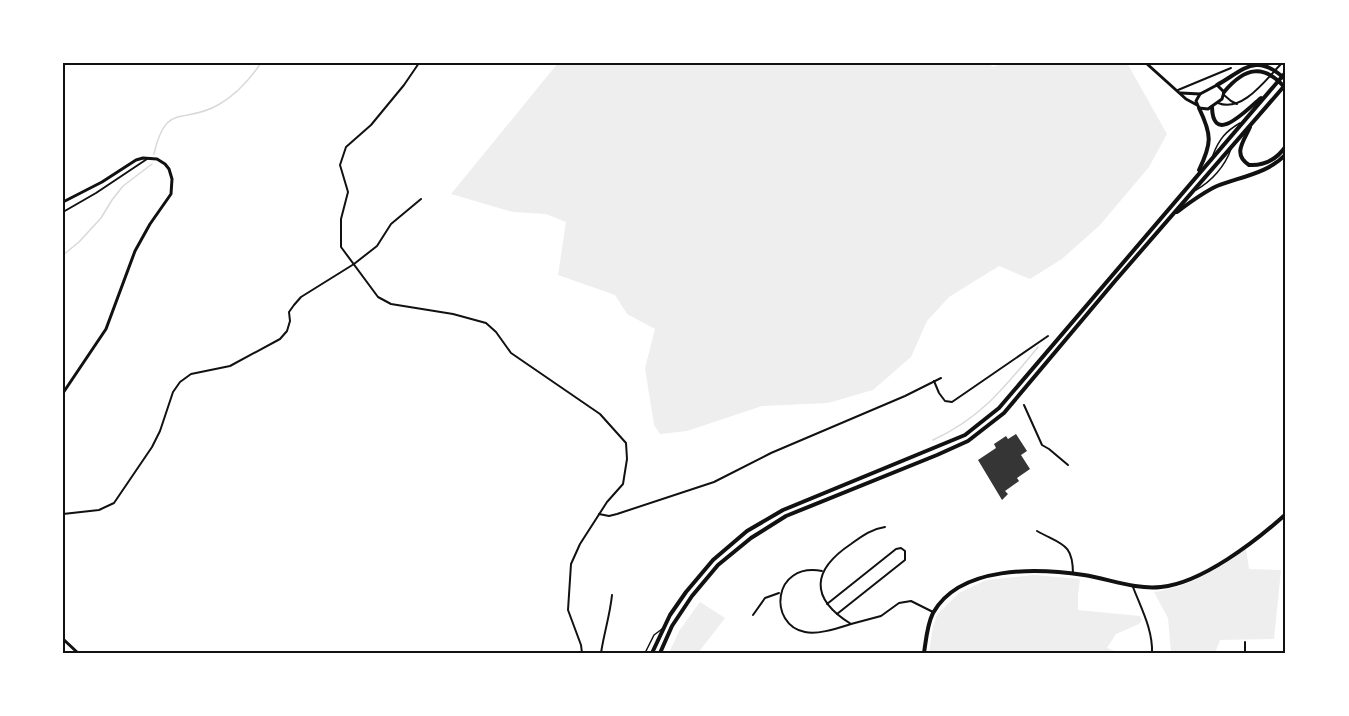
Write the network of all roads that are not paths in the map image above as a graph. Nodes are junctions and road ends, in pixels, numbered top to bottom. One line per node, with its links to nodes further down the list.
1 (419, 63): 26 (street)
2 (1146, 63): 9 (main road)
3 (1281, 63): 14 (street)
4 (1231, 68): 9 (street)
5 (1286, 72): 10 (main road)
6 (1286, 82): 7 (main road); 17 (main road)
7 (1217, 85): 11 (main road); 12 (main road)
8 (1286, 89): 11 (main road)
9 (1179, 92): 12 (main road); 15 (main road)
10 (1269, 92): 16 (main road); 21 (main road)
11 (1224, 93): 13 (main road); 14 (street)
12 (1200, 94): 15 (main road)
13 (1218, 103): 14 (street); 16 (main road)
14 (1238, 104)
15 (1198, 106): 16 (main road); 21 (main road)
16 (1212, 107)
17 (1252, 123): 18 (main road); 25 (main road)
18 (1286, 146)
19 (1286, 154): 25 (main road)
20 (148, 158): 23 (main road); 24 (street); 30 (main road)
21 (1196, 176): 48 (main road)
22 (421, 199): 26 (street)
23 (63, 202)
24 (63, 212)
25 (1171, 216): 56 (main road)
26 (354, 264): 33 (street); 34 (street)
27 (1048, 336): 29 (street)
28 (941, 378): 29 (street)
29 (934, 381): 34 (street)
30 (63, 393)
31 (1024, 405): 32 (street)
32 (1068, 465)
33 (63, 514)
34 (599, 514): 52 (street)
35 (1286, 514): 40 (main road)
36 (885, 527): 38 (street)
37 (1037, 531): 39 (street)
38 (822, 571): 41 (street); 43 (street)
39 (1073, 574): 40 (main road); 44 (main road)
40 (1132, 584): 58 (street)
41 (780, 593): 46 (street); 47 (street)
42 (612, 595): 53 (street)
43 (826, 604): 45 (street); 45 (street)
44 (933, 612): 47 (street); 57 (main road)
45 (837, 614): 47 (street)
46 (753, 615)
47 (851, 624)
48 (663, 629): 54 (lane); 55 (main road)
49 (63, 639): 51 (main road)
50 (1245, 642): 59 (street)
51 (78, 653)
52 (582, 653)
53 (601, 653)
54 (645, 653)
55 (652, 653)
56 (660, 653)
57 (924, 653)
58 (1152, 653)
59 (1245, 653)

